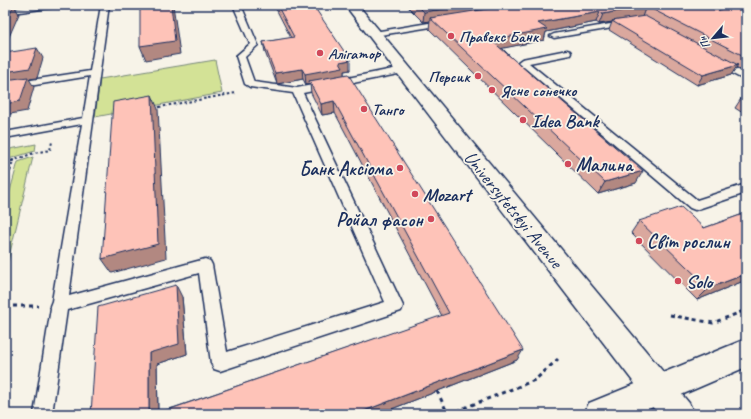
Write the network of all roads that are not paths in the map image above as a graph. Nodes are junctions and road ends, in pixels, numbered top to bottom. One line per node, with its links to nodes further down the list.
1 (56, 5): 5 (lane)
2 (105, 5): 13 (lane)
3 (237, 5): 16 (lane)
4 (351, 5): 8 (main road, Universytetskyi Avenue)
5 (5, 12)
6 (454, 21): 8 (lane)
7 (635, 21): 9 (lane)
8 (374, 34): 12 (main road, Universytetskyi Avenue)
9 (554, 36)
10 (567, 53): 19 (lane)
11 (712, 58): 14 (lane)
12 (403, 70): 16 (lane); 22 (main road, Universytetskyi Avenue)
13 (94, 73): 15 (lane); 17 (lane)
14 (746, 78)
15 (5, 88)
16 (297, 91): 20 (lane)
17 (87, 120): 18 (lane); 20 (lane)
18 (5, 135)
19 (746, 188)
20 (58, 306): 23 (lane)
21 (746, 353): 22 (main road)
22 (659, 390): 24 (main road); 25 (main road, Universytetskyi Avenue)
23 (43, 414)
24 (600, 414)
25 (678, 414)

